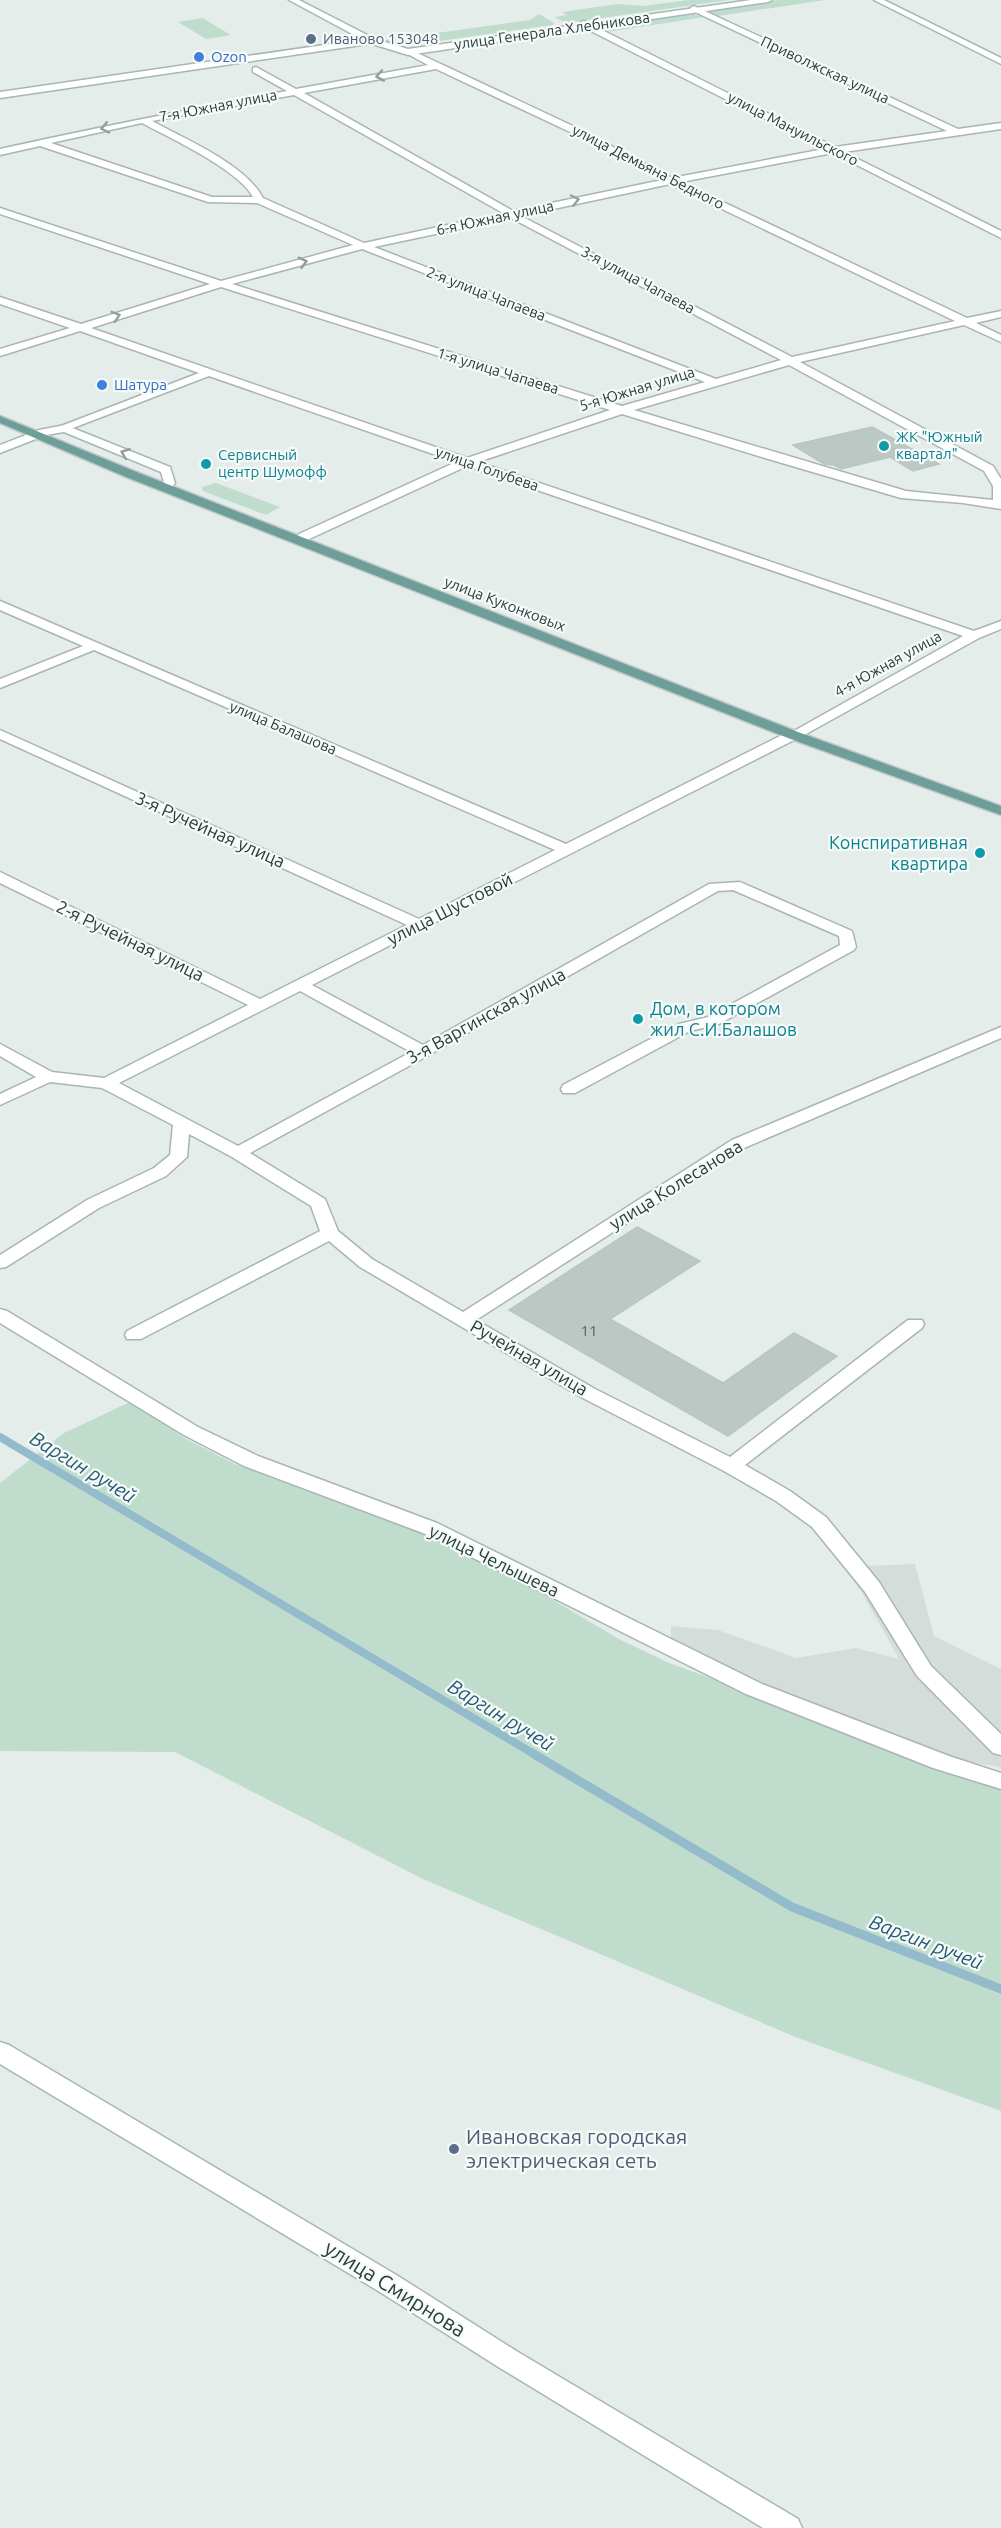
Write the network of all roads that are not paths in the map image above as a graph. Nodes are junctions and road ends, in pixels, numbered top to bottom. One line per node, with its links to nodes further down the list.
1 (293, 0): 7 (street, улица Демьяна Бедного)
2 (750, 0): 5 (street, улица Генерала Хлебникова)
3 (768, 0): 5 (street, улица Генерала Хлебникова)
4 (878, 0): 9 (street)
5 (696, 9): 6 (street, улица Генерала Хлебникова); 16 (street, Приволжская улица)
6 (586, 25): 8 (street, улица Генерала Хлебникова); 20 (street, улица Мануильского)
7 (372, 41): 8 (street, улица Демьяна Бедного); 13 (street)
8 (405, 51): 10 (street, улица Демьяна Бедного)
9 (1001, 61)
10 (437, 66): 12 (street, 7-я Южная улица, one-way to 12); 22 (street, улица Демьяна Бедного)
11 (256, 70): 12 (street, 3-я улица Чапаева)
12 (294, 91): 14 (street, 7-я Южная улица); 25 (street, 3-я улица Чапаева)
13 (0, 95)
14 (143, 120): 18 (street, 7-я Южная улица, one-way to 18); 23 (street, 2-я улица Чапаева)
15 (998, 128): 16 (street, 6-я Южная улица)
16 (956, 132): 20 (street, 6-я Южная улица)
17 (0, 138): 19 (street)
18 (38, 142): 19 (street, 7-я Южная улица); 23 (street, 2-я улица Чапаева)
19 (21, 146): 21 (street, 7-я Южная улица)
20 (836, 150): 22 (street, 6-я Южная улица); 26 (street, улица Мануильского)
21 (0, 152)
22 (671, 181): 25 (street, 6-я Южная улица, one-way to 22); 31 (street, улица Демьяна Бедного)
23 (259, 200): 27 (street, 2-я улица Чапаева)
24 (0, 211): 28 (street, 1-я улица Чапаева)
25 (511, 214): 27 (street, 6-я Южная улица); 35 (street, 3-я улица Чапаева)
26 (1001, 235)
27 (363, 246): 28 (street, 6-я Южная улица, one-way to 27); 37 (street, 2-я улица Чапаева)
28 (221, 284): 32 (street, 6-я Южная улица, one-way to 28); 38 (street, 1-я улица Чапаева)
29 (0, 300): 32 (street, улица Голубева)
30 (1001, 314): 31 (street, 5-я Южная улица)
31 (963, 321): 33 (street, улица Демьяна Бедного); 35 (street, 5-я Южная улица)
32 (79, 328): 34 (street, 6-я Южная улица); 36 (street, улица Голубева)
33 (1001, 339)
34 (0, 353)
35 (790, 361): 37 (street, 5-я Южная улица); 46 (street, 3-я улица Чапаева)
36 (208, 373): 41 (street); 44 (street, улица Голубева)
37 (714, 382): 38 (street, 5-я Южная улица)
38 (621, 410): 44 (street, 5-я Южная улица); 46 (street, 1-я улица Чапаева)
39 (0, 413): 42 (main road, улица Куконковых)
40 (0, 419): 42 (main road, улица Куконковых)
41 (65, 428): 42 (street); 45 (street, one-way to 41)
42 (39, 433): 43 (street); 45 (main road, улица Куконковых); 47 (main road, улица Куконковых)
43 (0, 449)
44 (466, 462): 47 (street, 5-я Южная улица); 50 (street, улица Голубева)
45 (170, 483): 47 (main road, улица Куконковых)
46 (1000, 504)
47 (299, 538): 53 (main road, улица Куконковых)
48 (0, 605): 51 (street, улица Балашова)
49 (1001, 625): 50 (street, 4-я Южная улица)
50 (974, 635): 53 (street, 4-я Южная улица)
51 (93, 646): 52 (street); 57 (street, улица Балашова)
52 (0, 684)
53 (797, 733): 55 (main road, улица Куконковых); 56 (main road, улица Куконковых); 57 (street, улица Шустовой)
54 (0, 734): 59 (street, 3-я Ручейная улица)
55 (1001, 804)
56 (1001, 811)
57 (567, 850): 59 (street, улица Шустовой)
58 (0, 877): 61 (street, 2-я Ручейная улица)
59 (420, 925): 60 (street, улица Шустовой)
60 (300, 985): 61 (street, улица Шустовой); 64 (street)
61 (261, 1005): 66 (street, улица Шустовой)
62 (1001, 1032): 74 (street, улица Колесанова)
63 (0, 1049): 65 (street)
64 (423, 1052): 67 (street, 3-я Варгинская улица); 70 (street, 3-я Варгинская улица)
65 (48, 1077): 66 (street); 68 (street)
66 (106, 1083): 69 (street)
67 (569, 1089)
68 (0, 1101)
69 (183, 1124): 70 (street); 72 (street)
70 (238, 1153): 71 (street)
71 (330, 1233): 74 (street, Ручейная улица); 76 (street)
72 (0, 1263)
73 (0, 1316): 79 (street, улица Челышева)
74 (463, 1320): 77 (street, Ручейная улица)
75 (915, 1324): 77 (street)
76 (134, 1335)
77 (731, 1466): 78 (street, Ручейная улица)
78 (1001, 1747)
79 (1001, 1781)
80 (0, 2052): 81 (street, улица Смирнова)
81 (788, 2528)

